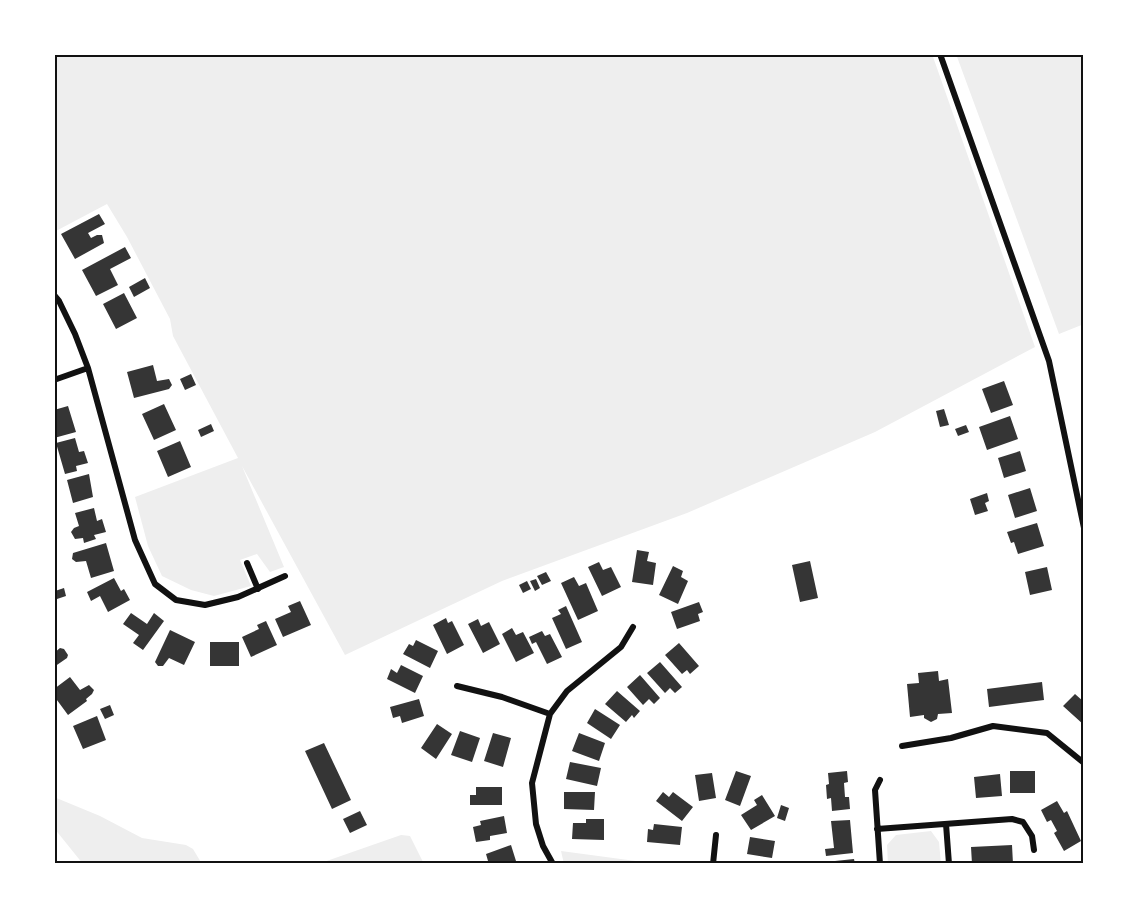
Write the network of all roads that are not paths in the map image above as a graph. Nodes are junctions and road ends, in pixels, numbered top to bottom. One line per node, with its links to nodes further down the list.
1 (940, 54): 5 (street)
2 (54, 295): 3 (street)
3 (88, 368): 4 (street); 8 (street)
4 (54, 380)
5 (1084, 528)
6 (247, 563): 8 (street)
7 (285, 576): 8 (street)
8 (258, 588)
9 (633, 627): 11 (street)
10 (457, 686): 11 (street)
11 (550, 714): 19 (street)
12 (902, 747): 13 (street)
13 (1084, 763)
14 (880, 780): 16 (street)
15 (946, 824): 16 (street); 18 (street); 22 (street)
16 (877, 828): 21 (street)
17 (716, 835): 20 (street)
18 (1034, 850)
19 (553, 864)
20 (712, 864)
21 (880, 864)
22 (949, 864)

